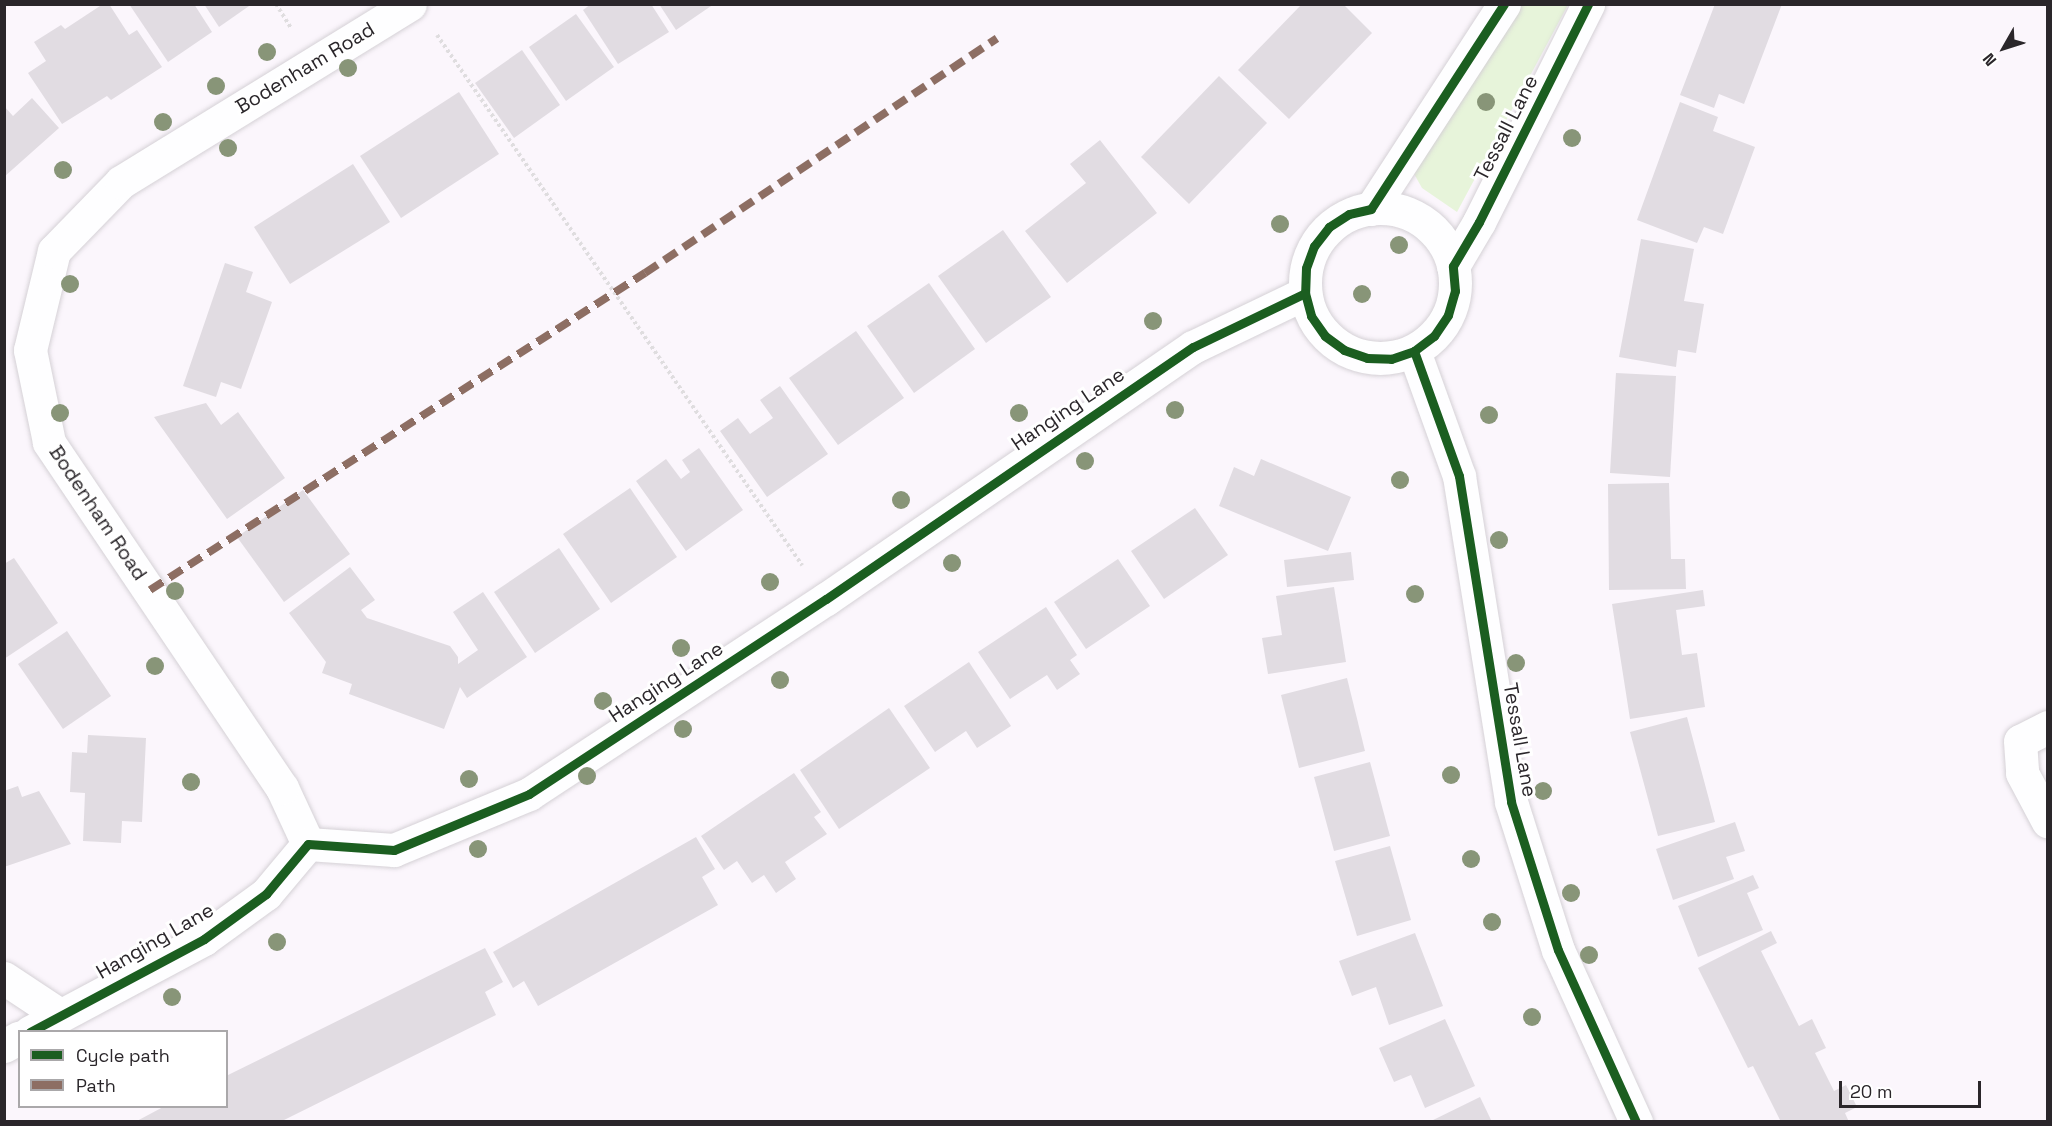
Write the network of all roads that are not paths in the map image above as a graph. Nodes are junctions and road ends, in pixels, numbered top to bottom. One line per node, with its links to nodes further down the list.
1 (410, 4): 10 (street, Bodenham Road)
2 (1504, 4): 4 (street)
3 (1587, 4): 5 (street, Tessall Lane)
4 (1371, 208): 5 (street); 6 (street)
5 (1453, 266): 7 (street)
6 (1305, 293): 7 (street); 10 (street, Hanging Lane)
7 (1413, 351): 16 (street, Tessall Lane)
8 (2048, 727): 9 (street)
9 (2048, 822)
10 (308, 844): 12 (street, Hanging Lane)
11 (4, 978): 12 (street)
12 (60, 1015): 13 (street, Hanging Lane)
13 (34, 1030)
14 (18, 1038): 15 (street)
15 (4, 1046)
16 (1636, 1122)

